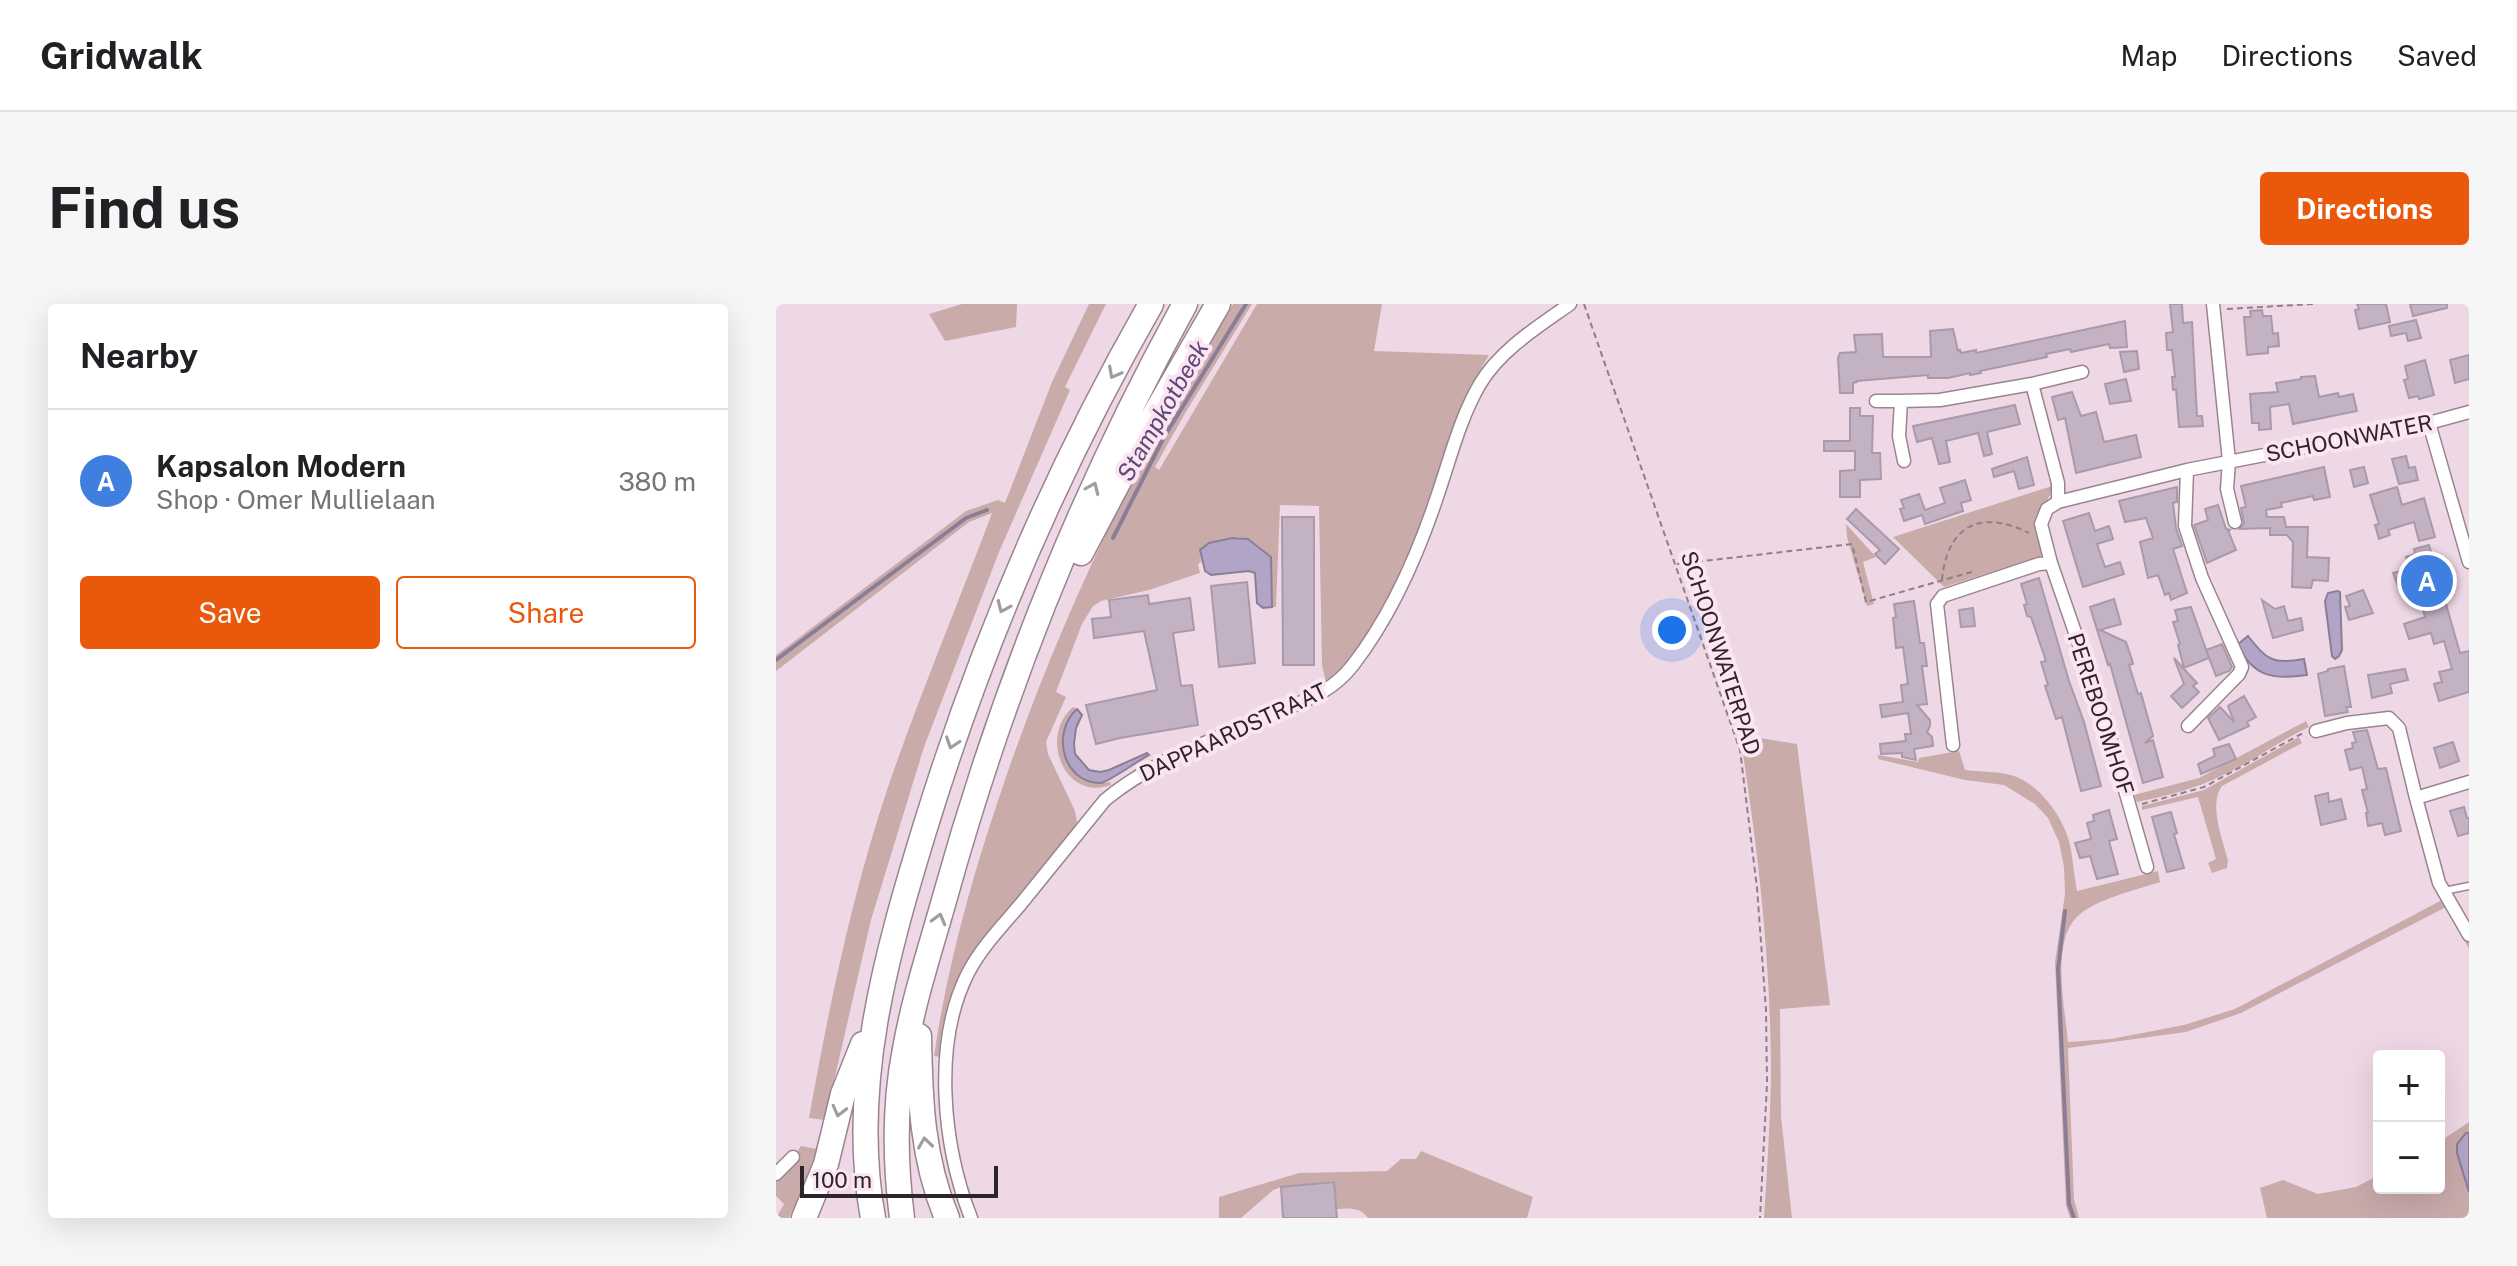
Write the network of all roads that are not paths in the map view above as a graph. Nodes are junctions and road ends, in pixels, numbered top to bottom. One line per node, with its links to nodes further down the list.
1 (1151, 304): 30 (highway, one-way to 30)
2 (1185, 304): 19 (highway, one-way to 2)
3 (1218, 304): 19 (highway)
4 (1570, 304): 37 (street, DAPPAARDSTRAAT)
5 (2213, 307): 13 (street)
6 (2082, 372): 7 (street)
7 (2032, 384): 9 (street); 15 (street)
8 (1876, 401): 9 (street)
9 (1901, 401): 12 (street)
10 (2469, 412): 11 (street, SCHOONWATER)
11 (2429, 423): 13 (street, SCHOONWATER); 17 (street)
12 (1904, 461)
13 (2229, 461): 14 (street, SCHOONWATER); 16 (street)
14 (2187, 470): 15 (street); 20 (street)
15 (2058, 502): 18 (street, PEREBOOMHOF)
16 (2235, 522)
17 (2469, 562)
18 (2051, 563): 22 (street); 25 (street, PEREBOOMHOF)
19 (1031, 638): 29 (highway, one-way to 19)
20 (2188, 726)
21 (2316, 731): 24 (street)
22 (1953, 745)
23 (2469, 782): 24 (street)
24 (2416, 798): 27 (street)
25 (2147, 867)
26 (2469, 886): 27 (lane)
27 (2444, 891): 28 (street)
28 (2469, 935)
29 (918, 995): 35 (highway); 36 (highway, one-way to 29)
30 (876, 1012): 33 (highway, one-way to 33); 34 (highway)
31 (793, 1157): 32 (street)
32 (776, 1174)
33 (804, 1218)
34 (873, 1218)
35 (902, 1218)
36 (947, 1218)
37 (971, 1218)

